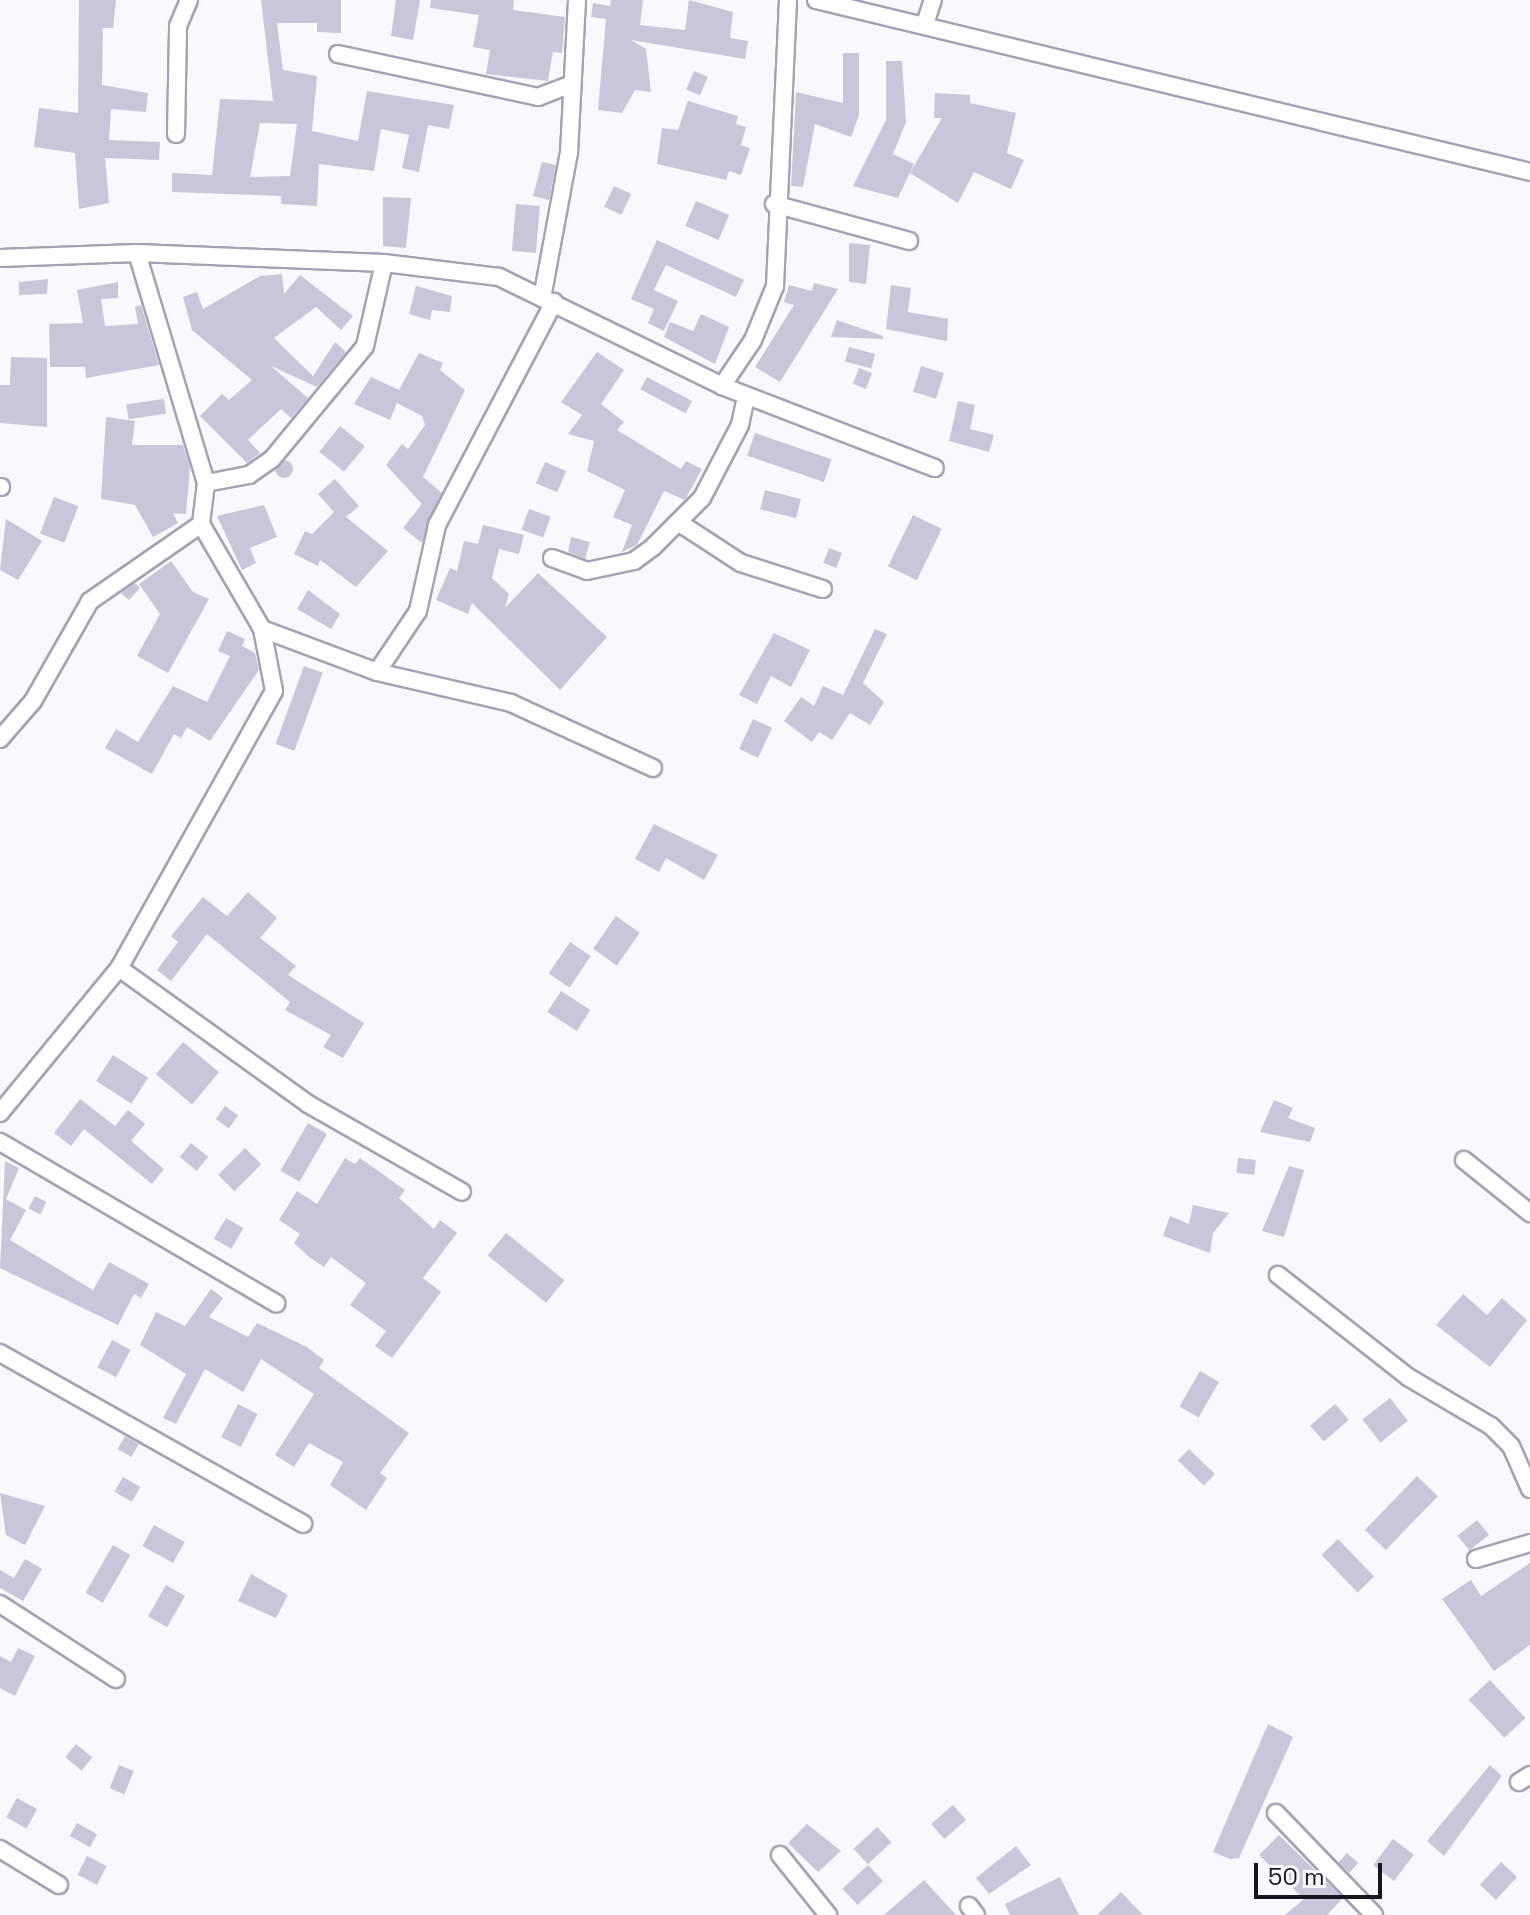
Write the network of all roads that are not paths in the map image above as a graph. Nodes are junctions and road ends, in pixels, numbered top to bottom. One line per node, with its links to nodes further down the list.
1 (189, 0): 9 (street)
2 (577, 0): 8 (street)
3 (788, 0): 11 (street)
4 (816, 0): 6 (street)
5 (933, 0): 6 (street)
6 (925, 24): 10 (street)
7 (338, 54): 8 (street)
8 (567, 86): 16 (street)
9 (176, 134)
10 (1530, 172)
11 (774, 204): 12 (street); 17 (street)
12 (909, 241)
13 (137, 253): 14 (street); 15 (street); 20 (street)
14 (0, 258)
15 (384, 263): 16 (street); 20 (street)
16 (548, 300): 17 (street); 26 (street)
17 (722, 386): 18 (street)
18 (746, 396): 19 (street); 21 (street)
19 (935, 468)
20 (206, 483): 22 (street)
21 (678, 522): 23 (street); 24 (street)
22 (201, 524): 25 (street); 27 (street)
23 (552, 558)
24 (823, 589)
25 (262, 629): 26 (street); 29 (street)
26 (377, 672): 28 (street)
27 (0, 739)
28 (653, 768)
29 (119, 968): 30 (street); 33 (street)
30 (0, 1113)
31 (0, 1142): 36 (street)
32 (1464, 1160): 34 (street)
33 (462, 1192)
34 (1530, 1213)
35 (1278, 1275): 38 (street)
36 (276, 1303)
37 (0, 1353): 39 (street)
38 (1530, 1489)
39 (303, 1524)
40 (1530, 1543): 41 (street)
41 (1476, 1559)
42 (0, 1604): 43 (street)
43 (116, 1679)
44 (1276, 1813): 49 (street)
45 (0, 1849): 47 (street)
46 (780, 1855): 48 (street)
47 (59, 1885)
48 (828, 1915)
49 (1374, 1915)

